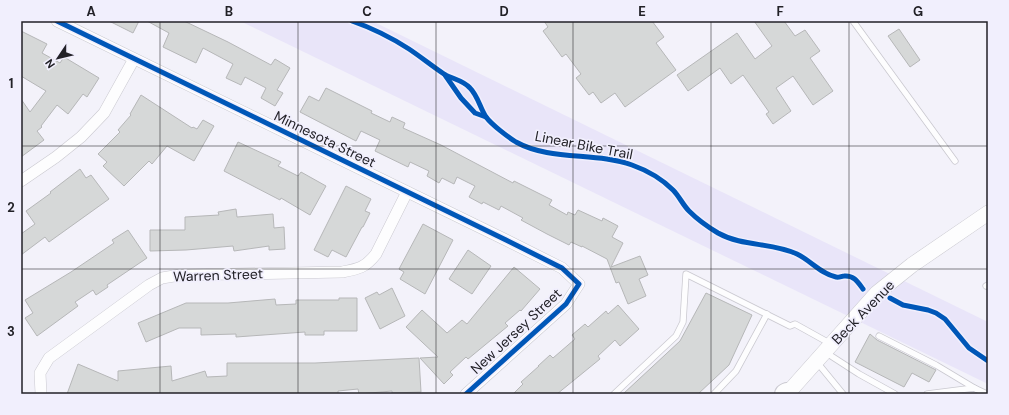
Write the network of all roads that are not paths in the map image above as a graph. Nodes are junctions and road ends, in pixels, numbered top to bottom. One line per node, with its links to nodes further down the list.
1 (56, 21): 3 (street, Minnesota Street)
2 (854, 21): 4 (lane)
3 (134, 58): 5 (street); 6 (street, Minnesota Street)
4 (955, 161)
5 (21, 181)
6 (407, 192): 8 (street, Minnesota Street); 13 (street, Warren Street)
7 (988, 213): 11 (main road, Beck Avenue)
8 (579, 284): 14 (street, New Jersey Street)
9 (767, 314): 11 (lane); 15 (lane); 16 (lane)
10 (879, 336): 12 (lane)
11 (824, 352): 17 (main road, Beck Avenue); 18 (lane); 19 (lane)
12 (976, 389): 20 (lane); 21 (lane)
13 (41, 394)
14 (466, 394)
15 (614, 394)
16 (714, 394)
17 (786, 394)
18 (843, 394)
19 (895, 394)
20 (927, 394)
21 (987, 394)

